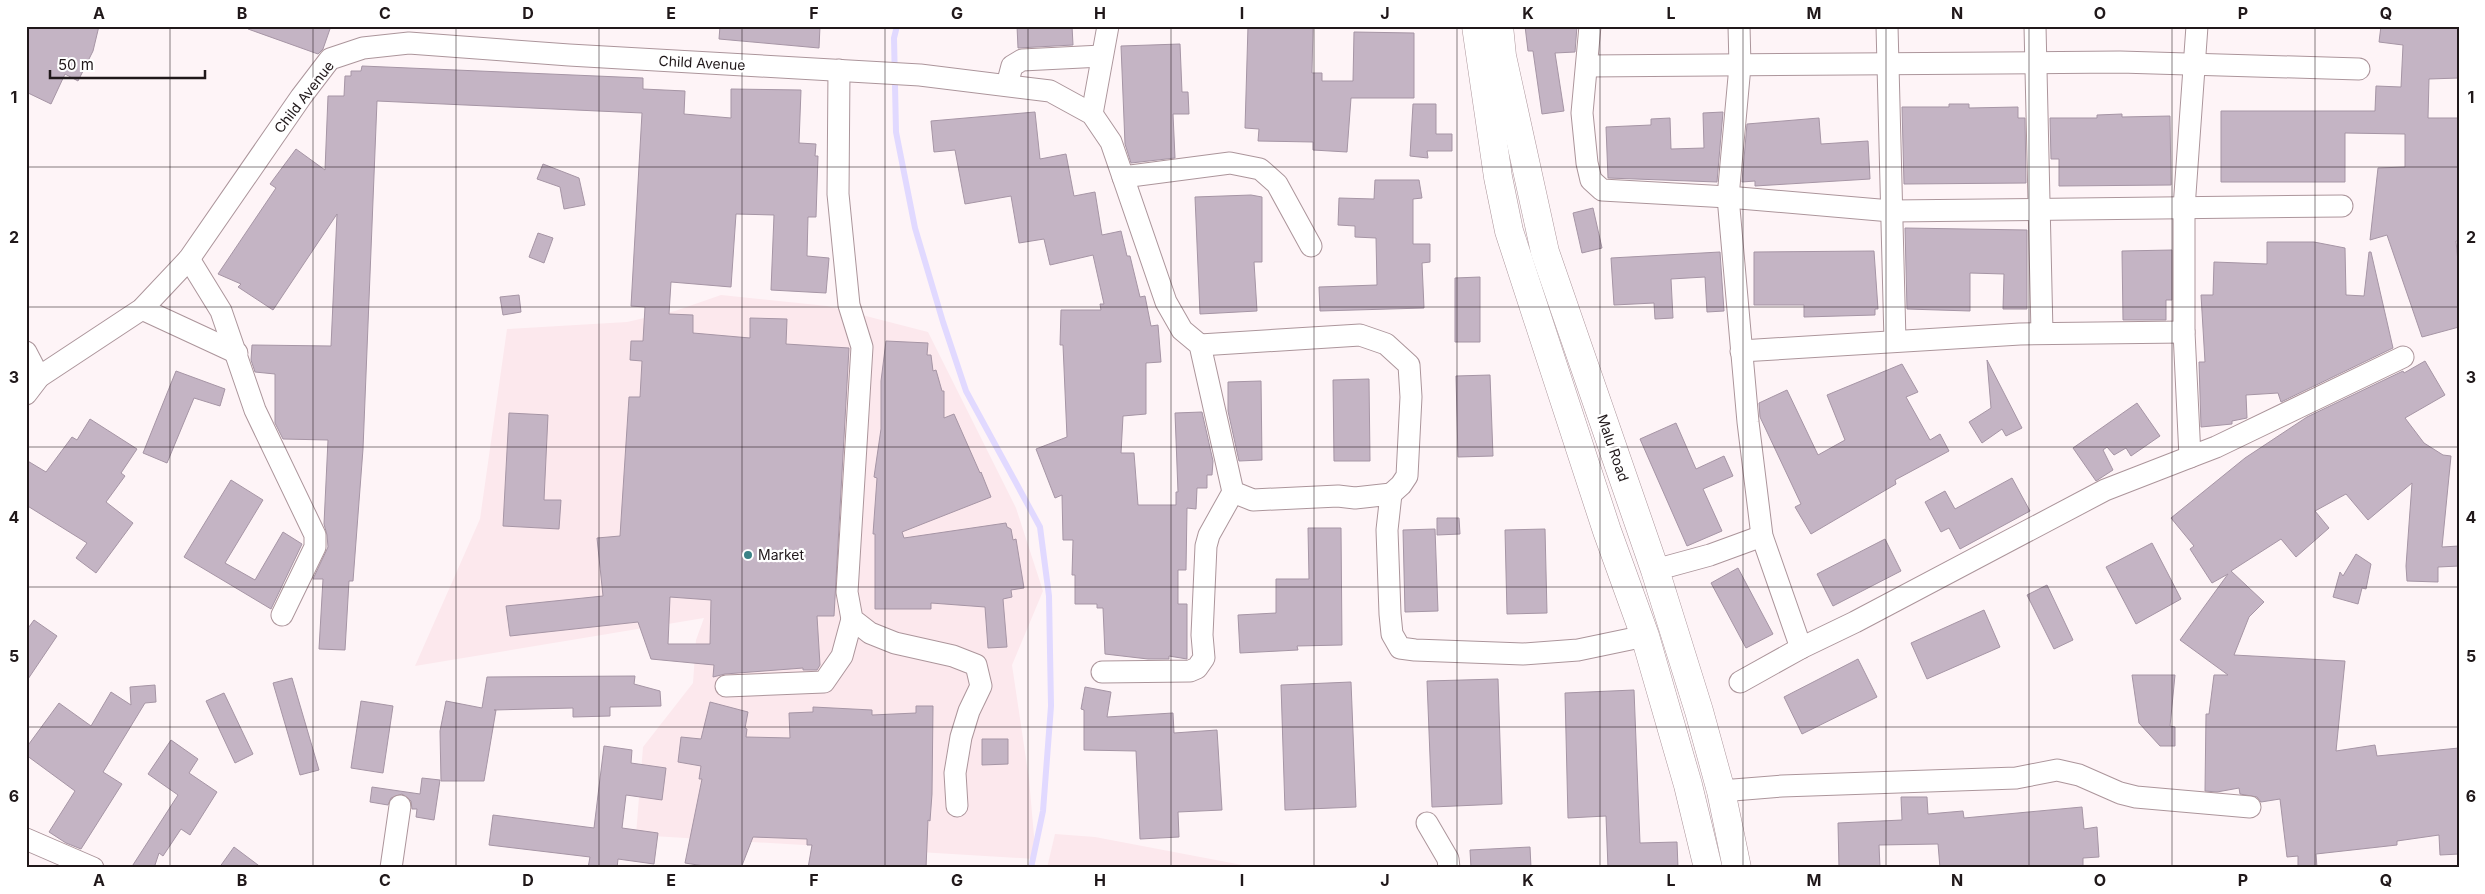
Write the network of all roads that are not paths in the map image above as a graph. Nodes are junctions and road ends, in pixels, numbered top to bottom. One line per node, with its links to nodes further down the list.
1 (1108, 26): 9 (street)
2 (1476, 26): 42 (main road)
3 (1499, 26): 41 (main road, Malu Road)
4 (1590, 26): 13 (street)
5 (1738, 26): 14 (street)
6 (1887, 26): 11 (street)
7 (2035, 26): 10 (street)
8 (2197, 26): 12 (street)
9 (1102, 56): 17 (street); 18 (street)
10 (2035, 63): 11 (street); 12 (street); 23 (street)
11 (1887, 64): 14 (street); 24 (street)
12 (2195, 64): 15 (street); 22 (street)
13 (1587, 66): 14 (street); 20 (street)
14 (1740, 66): 20 (street)
15 (2359, 69)
16 (842, 70): 17 (street, Child Avenue); 26 (street, Child Avenue); 46 (street)
17 (1007, 85): 18 (street, Child Avenue)
18 (1092, 114): 19 (street)
19 (1122, 177): 25 (street); 31 (street)
20 (1728, 197): 24 (street); 32 (street)
21 (2342, 206): 22 (street)
22 (2184, 208): 23 (street); 28 (street)
23 (2040, 209): 24 (street); 29 (street)
24 (1891, 212): 30 (street)
25 (1310, 246)
26 (189, 259): 27 (street, Child Avenue); 34 (street)
27 (142, 309): 34 (street); 36 (street, Child Avenue)
28 (2184, 332): 29 (street); 38 (street)
29 (2042, 333): 30 (street)
30 (1895, 341): 32 (street)
31 (1200, 345): 39 (street); 40 (street)
32 (1742, 351): 43 (street)
33 (26, 352): 36 (street)
34 (237, 353): 45 (street)
35 (2403, 357): 38 (street)
36 (39, 377): 37 (street, Child Avenue)
37 (26, 394)
38 (2190, 457): 48 (street)
39 (1233, 492): 40 (street); 49 (street)
40 (1391, 494): 47 (street)
41 (1637, 518): 42 (main road); 44 (main road, Malu Road)
42 (1607, 531): 47 (main road)
43 (1762, 536): 44 (street); 48 (street)
44 (1655, 570): 52 (main road, Malu Road)
45 (282, 615)
46 (852, 619): 51 (street); 54 (street)
47 (1645, 636): 61 (main road)
48 (1801, 648): 50 (street)
49 (1102, 672)
50 (1740, 682)
51 (726, 686)
52 (1721, 790): 55 (street); 62 (main road, Malu Road)
53 (400, 806): 59 (street)
54 (957, 806)
55 (2250, 807)
56 (1427, 823): 60 (street)
57 (26, 839): 58 (street)
58 (93, 868)
59 (392, 868)
60 (1449, 868)
61 (1708, 868)
62 (1737, 868)

